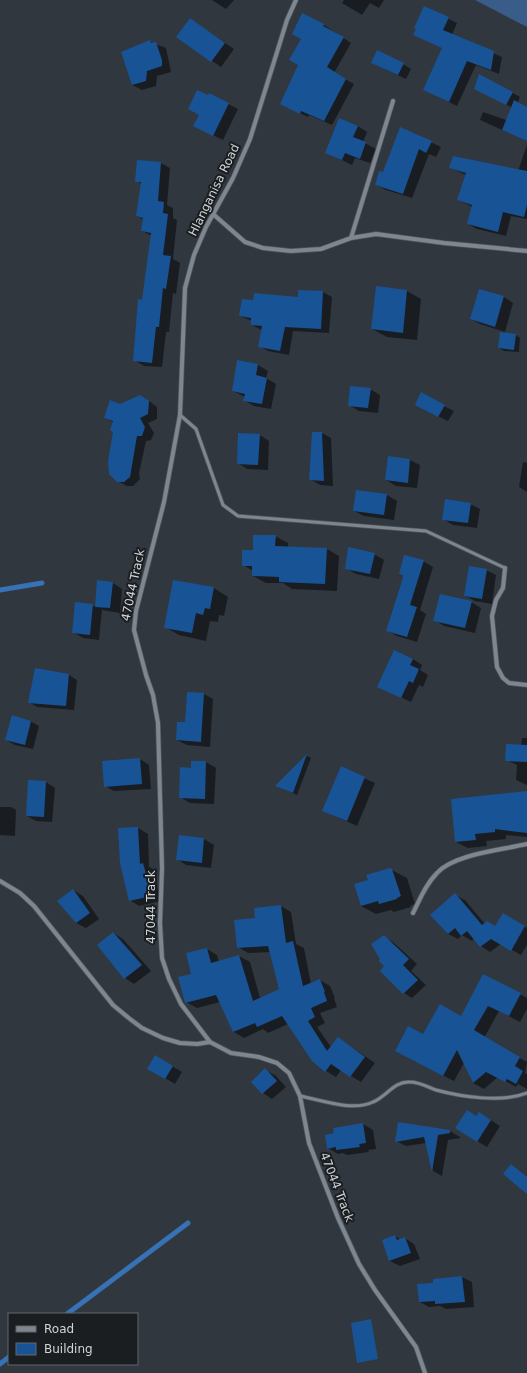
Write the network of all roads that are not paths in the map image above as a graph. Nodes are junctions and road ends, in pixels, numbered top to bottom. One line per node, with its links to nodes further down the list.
1 (296, 0): 3 (street, Hlanganisa Road)
2 (393, 101): 4 (street)
3 (213, 214): 4 (street); 6 (street, Hlanganisa Road)
4 (351, 238): 5 (street)
5 (527, 251)
6 (181, 347): 7 (street, 47044 Track)
7 (180, 415): 8 (lane); 13 (street, 47044 Track)
8 (505, 568): 9 (street)
9 (527, 685)
10 (527, 844): 12 (street)
11 (0, 881): 13 (street)
12 (413, 913)
13 (210, 1042): 15 (street, 47044 Track)
14 (527, 1093): 15 (lane)
15 (300, 1096): 16 (street, 47044 Track)
16 (425, 1373)

